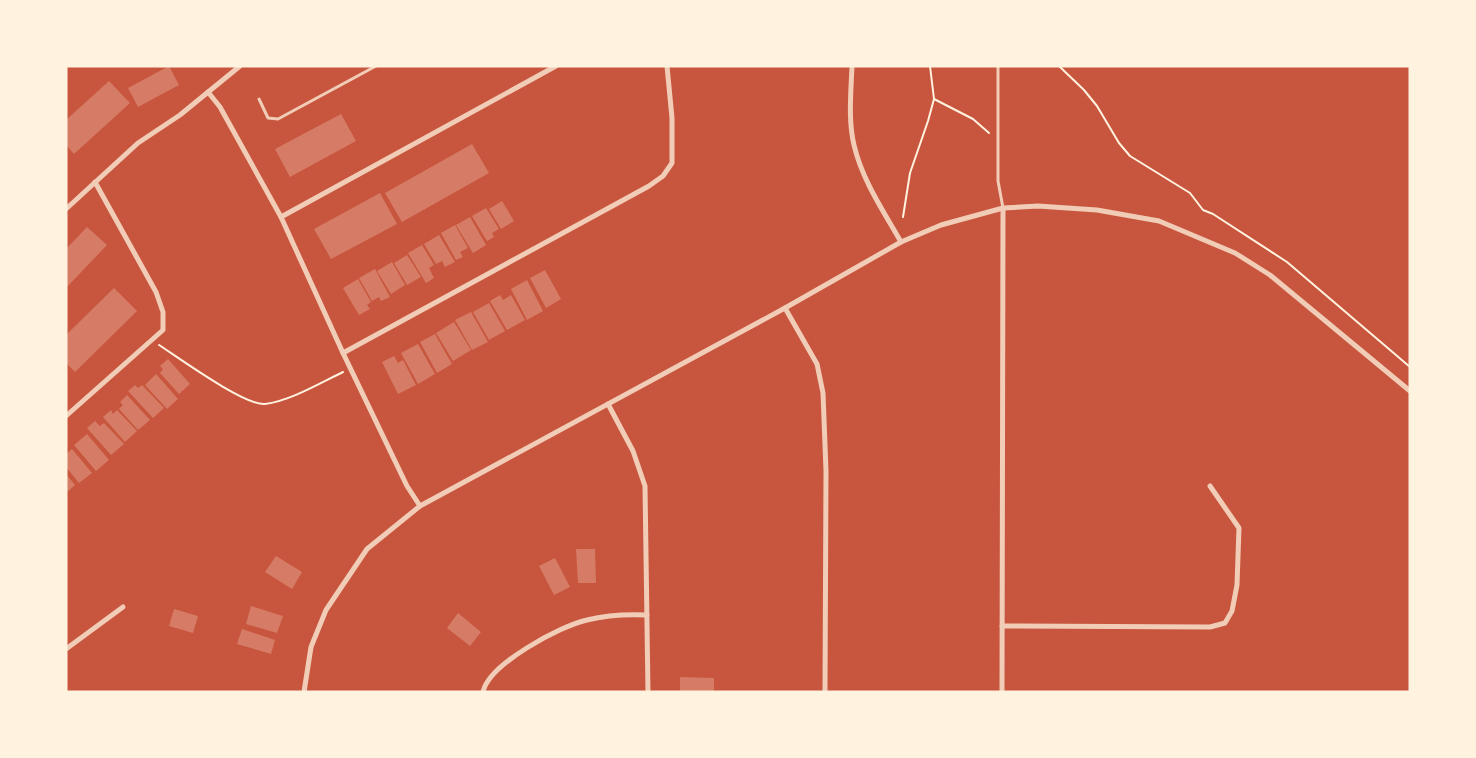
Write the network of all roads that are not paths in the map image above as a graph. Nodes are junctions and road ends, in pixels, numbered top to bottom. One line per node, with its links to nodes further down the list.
1 (240, 66): 7 (street)
2 (376, 66): 8 (lane)
3 (556, 66): 12 (street)
4 (667, 66): 15 (street)
5 (852, 66): 13 (street)
6 (998, 66): 10 (lane)
7 (208, 92): 9 (street); 12 (street)
8 (259, 99)
9 (95, 182): 11 (street); 18 (street)
10 (1003, 208): 13 (street); 16 (street); 23 (street)
11 (66, 209)
12 (281, 217): 15 (street)
13 (901, 242): 14 (street)
14 (785, 308): 17 (street); 28 (street)
15 (343, 353): 20 (street)
16 (1410, 391)
17 (608, 404): 20 (street); 22 (street)
18 (66, 416)
19 (1210, 486): 23 (street)
20 (420, 506): 25 (street)
21 (123, 607): 24 (street)
22 (647, 615): 26 (street); 27 (street)
23 (1002, 626): 29 (street)
24 (66, 649)
25 (304, 692)
26 (483, 692)
27 (648, 692)
28 (825, 692)
29 (1002, 692)

